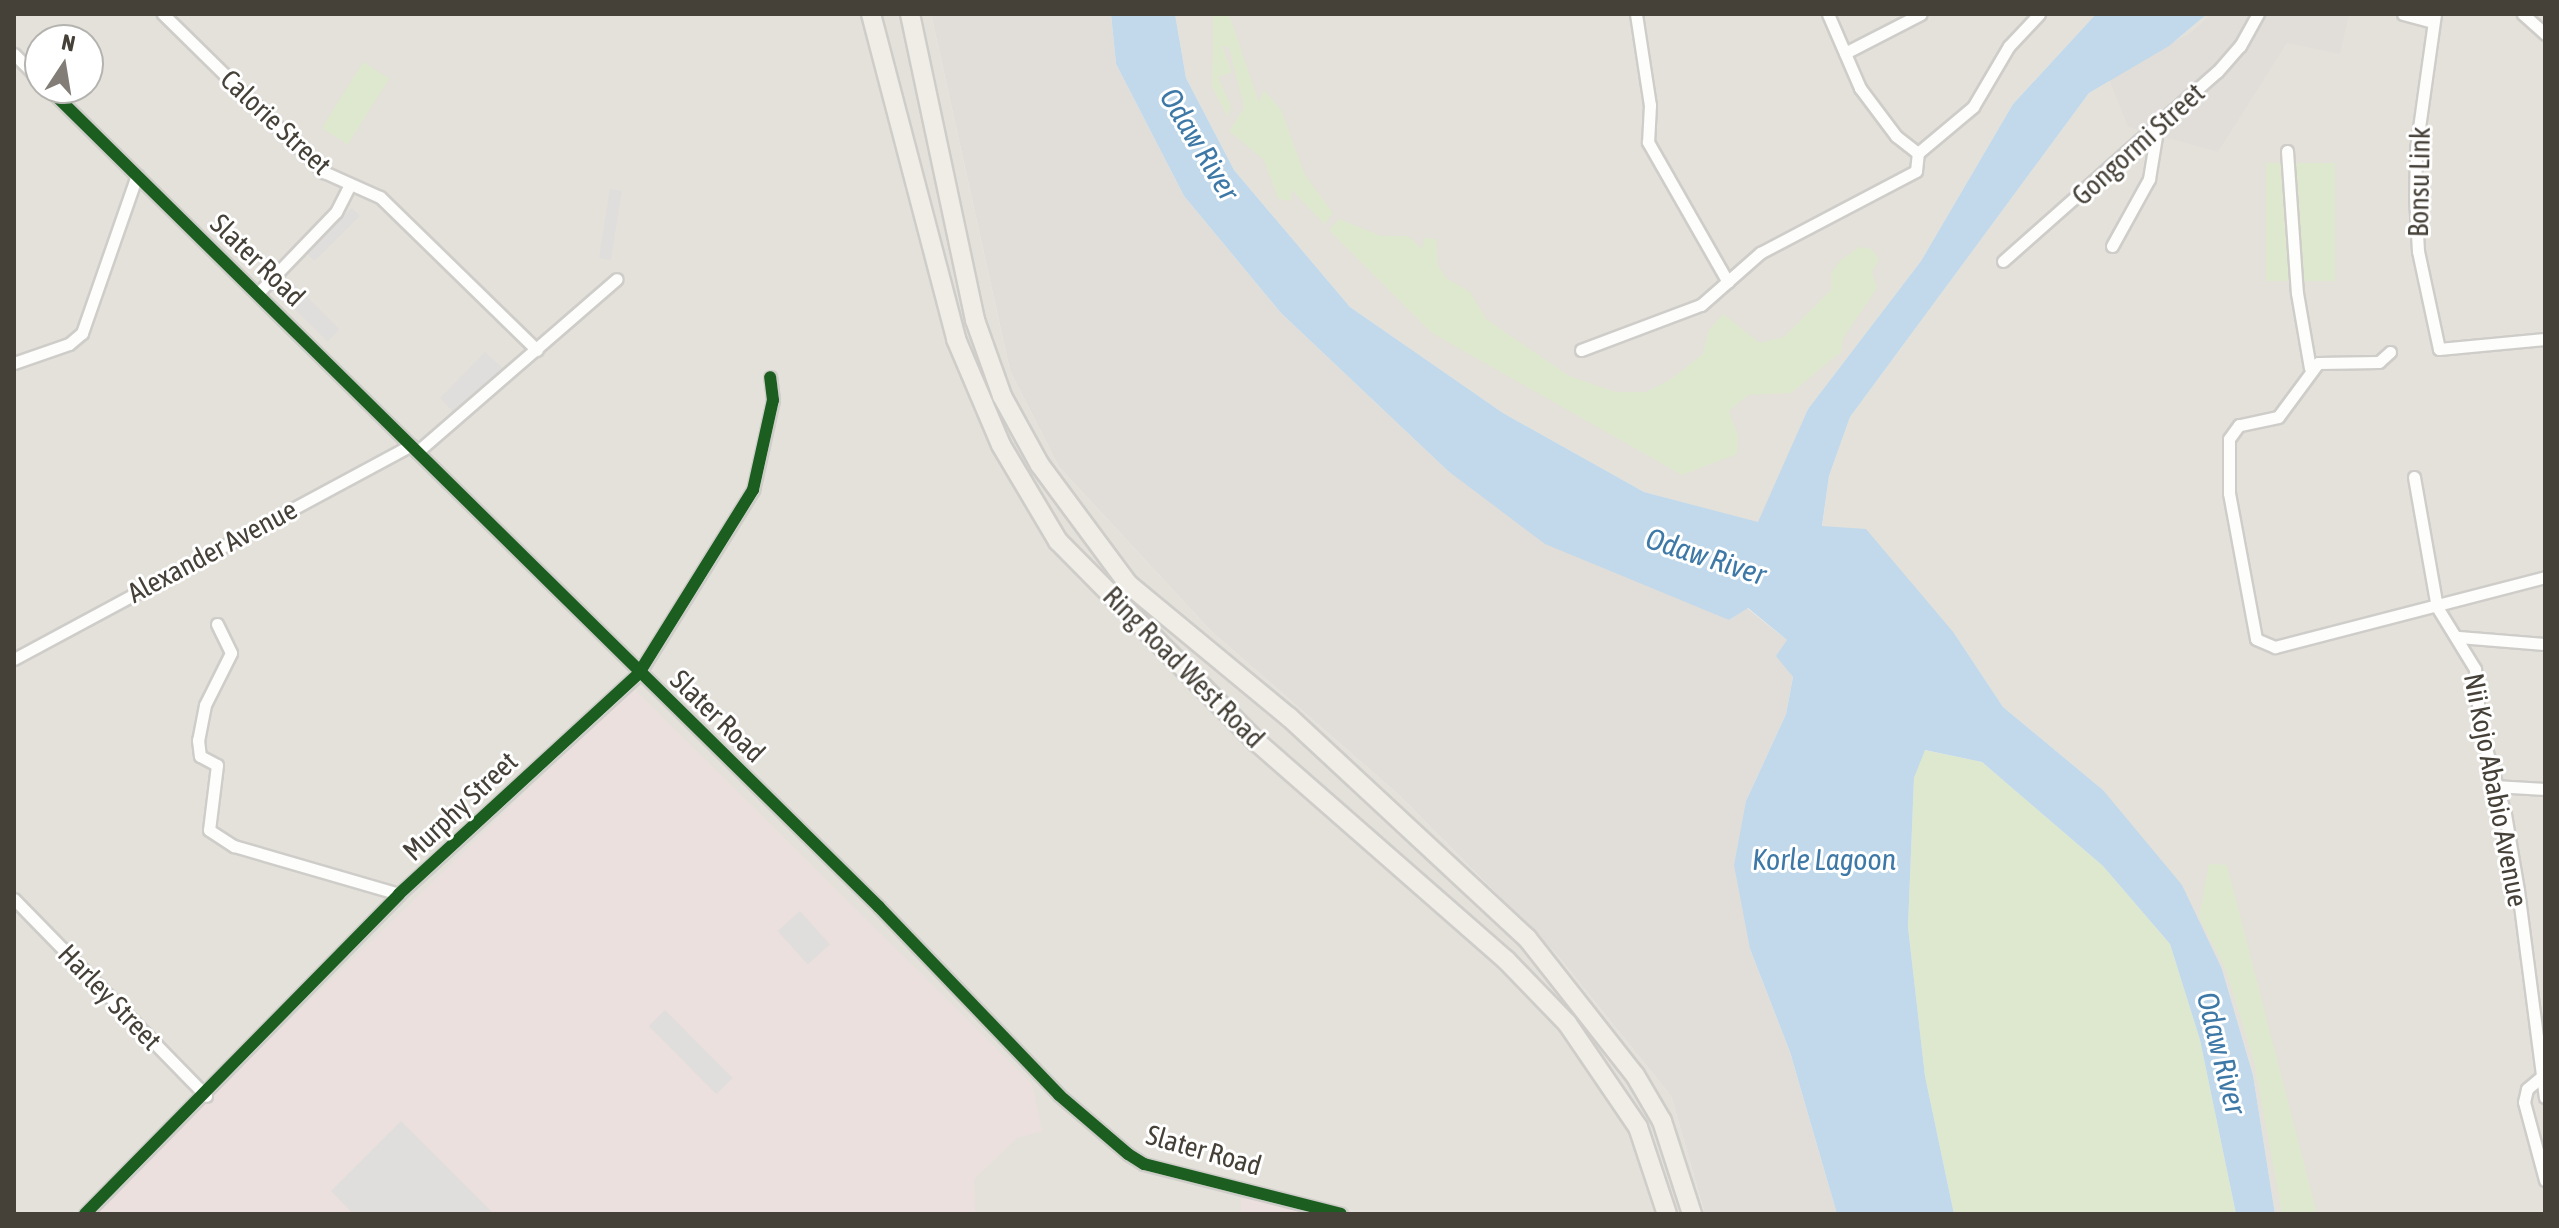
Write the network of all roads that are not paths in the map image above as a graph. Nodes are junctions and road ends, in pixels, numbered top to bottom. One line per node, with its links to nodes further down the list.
1 (163, 14): 19 (street, Calorie Street)
2 (871, 14): 51 (main road, Ring Road West Road)
3 (910, 14): 52 (main road, Ring Road West Road)
4 (1636, 14): 22 (street)
5 (1828, 14): 13 (street)
6 (1921, 14): 13 (street)
7 (2039, 14): 17 (street)
8 (2258, 14): 15 (street, Gongormi Street)
9 (2403, 14): 11 (street)
10 (2523, 14): 12 (street)
11 (2433, 18): 25 (street, Bonsu Link)
12 (2545, 34)
13 (1845, 53): 17 (street)
14 (64, 104): 18 (street, Slater Road)
15 (2157, 129): 20 (street); 21 (street, Gongormi Street)
16 (2287, 151): 30 (street)
17 (1918, 153): 22 (street)
18 (137, 175): 24 (street, Slater Road); 29 (street)
19 (350, 185): 24 (street); 26 (street, Calorie Street)
20 (2112, 246)
21 (2003, 261)
22 (1726, 277): 27 (street)
23 (617, 279): 26 (street, Alexander Avenue)
24 (258, 293): 32 (street, Slater Road)
25 (2545, 339)
26 (537, 350): 32 (street, Alexander Avenue)
27 (1581, 350)
28 (2390, 352): 30 (street)
29 (14, 363)
30 (2310, 368): 35 (street)
31 (770, 377): 40 (street, Murphy Street)
32 (414, 448): 39 (street, Alexander Avenue); 40 (street, Slater Road)
33 (2414, 477): 35 (street)
34 (2545, 577): 35 (street)
35 (2437, 607): 37 (street, Nii Kojo Ababio Avenue)
36 (217, 624): 43 (street)
37 (2458, 637): 38 (street); 41 (street, Nii Kojo Ababio Avenue)
38 (2545, 644)
39 (14, 659)
40 (639, 673): 43 (street, Murphy Street); 50 (street, Slater Road)
41 (2494, 786): 42 (street); 45 (street, Nii Kojo Ababio Avenue)
42 (2545, 789)
43 (399, 894): 46 (street, Murphy Street)
44 (14, 899): 46 (street, Harley Street)
45 (2540, 1078): 47 (street, Nii Kojo Ababio Avenue); 48 (street, Nii Kojo Ababio Avenue)
46 (206, 1096): 49 (street, Murphy Street)
47 (2545, 1097)
48 (2545, 1180)
49 (85, 1214)
50 (1341, 1214)
51 (1667, 1214)
52 (1692, 1214)

